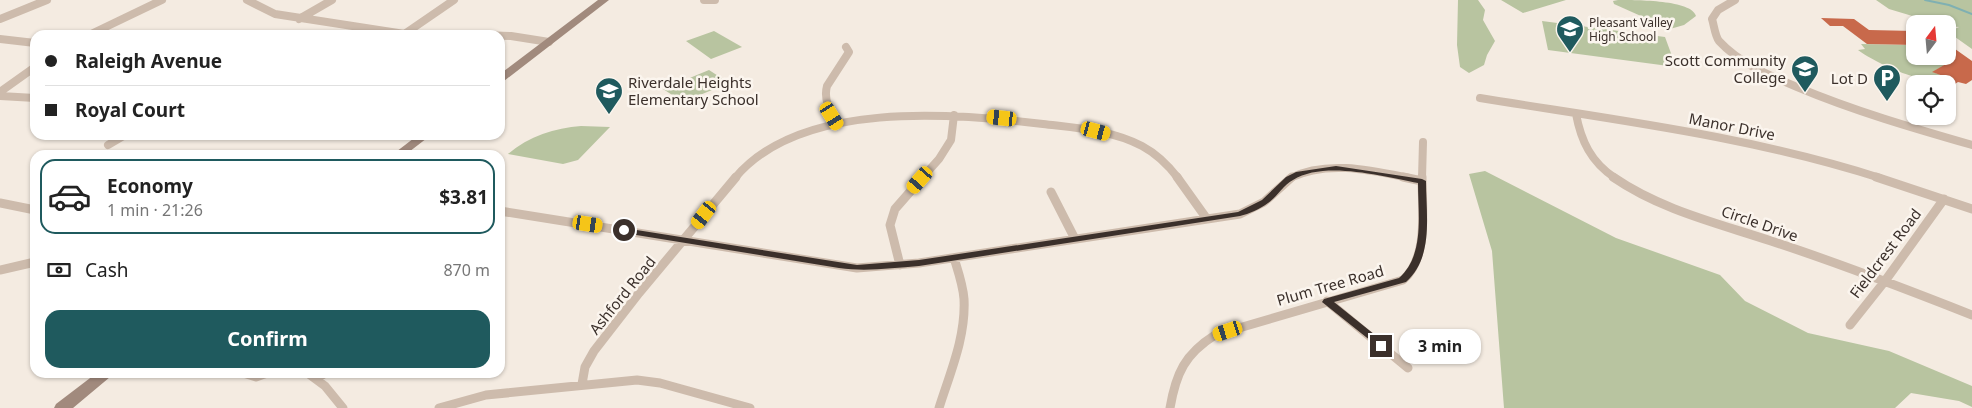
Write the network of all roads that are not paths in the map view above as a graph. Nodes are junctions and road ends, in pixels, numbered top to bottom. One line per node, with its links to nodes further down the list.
1 (47, 0): 10 (street)
2 (162, 0): 12 (street)
3 (247, 0): 11 (street)
4 (332, 0): 11 (street)
5 (454, 0): 14 (street)
6 (604, 0): 17 (main road)
7 (704, 0): 8 (street)
8 (715, 0)
9 (1735, 0): 32 (street)
10 (0, 19)
11 (299, 19): 13 (street)
12 (99, 30)
13 (373, 30)
14 (413, 30)
15 (505, 36): 17 (street)
16 (0, 40): 18 (street)
17 (549, 42): 21 (main road)
18 (30, 43)
19 (846, 47): 27 (street)
20 (30, 71): 22 (street)
21 (505, 74)
22 (0, 94): 23 (street)
23 (30, 97)
24 (1480, 98): 25 (street, Manor Drive)
25 (1576, 114): 36 (street, Manor Drive); 48 (street, Circle Drive)
26 (954, 115): 27 (street, Ashford Road); 41 (street, Ashford Road); 46 (street)
27 (838, 125): 43 (street, Ashford Road)
28 (116, 140): 31 (street)
29 (418, 140): 33 (main road)
30 (1423, 142): 34 (street, Plum Tree Road)
31 (108, 145)
32 (1972, 145)
33 (405, 150)
34 (1422, 181): 41 (street); 49 (street, Plum Tree Road)
35 (1051, 192): 42 (street)
36 (1944, 199): 39 (street, Manor Drive); 48 (street, Fieldcrest Road)
37 (0, 203): 38 (street)
38 (30, 209)
39 (1972, 209)
40 (505, 212): 43 (street)
41 (1207, 219): 42 (street)
42 (1075, 239): 44 (street)
43 (685, 240): 46 (street); 55 (street, Ashford Road)
44 (954, 258): 46 (street); 60 (street)
45 (30, 263): 47 (street)
46 (900, 265)
47 (0, 270)
48 (1885, 281): 50 (street, Circle Drive); 51 (street, Fieldcrest Road)
49 (1327, 302): 52 (street); 61 (street, Plum Tree Road)
50 (1972, 315)
51 (1850, 325)
52 (1408, 368)
53 (101, 378): 56 (main road)
54 (316, 379): 57 (street)
55 (582, 384): 58 (street); 59 (street)
56 (62, 408)
57 (343, 408)
58 (439, 408)
59 (750, 408)
60 (939, 408)
61 (1170, 408)

